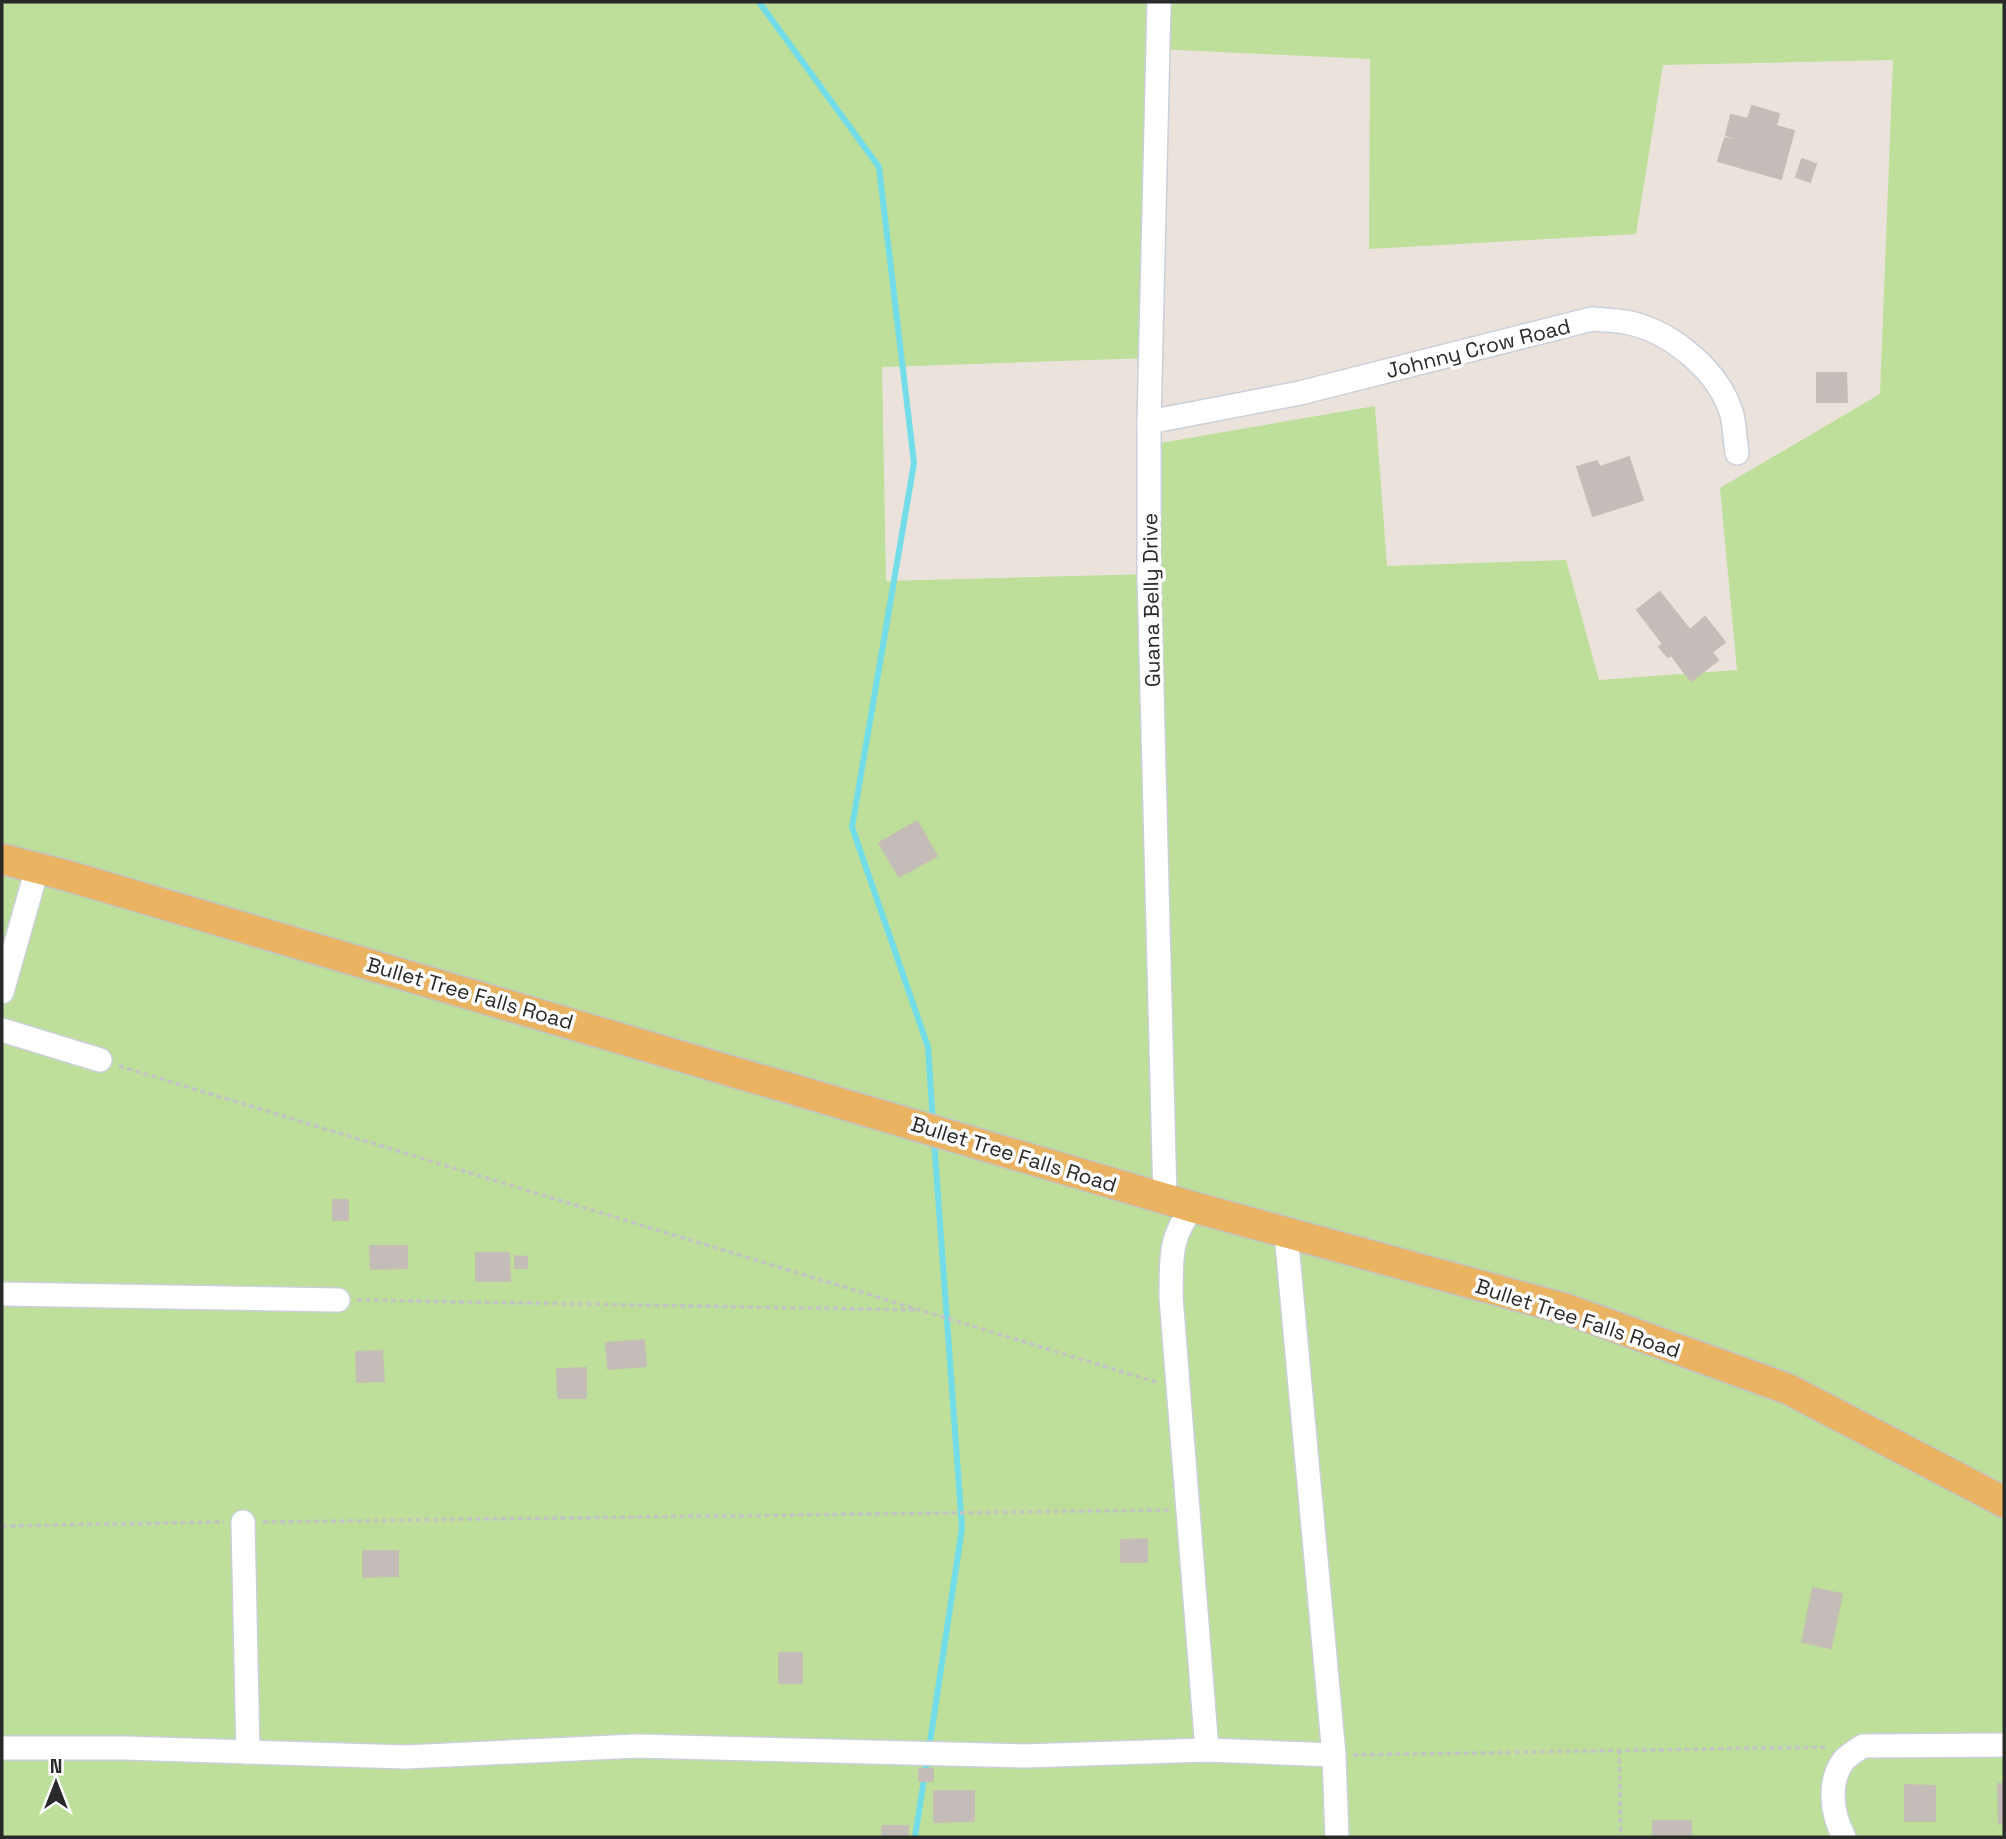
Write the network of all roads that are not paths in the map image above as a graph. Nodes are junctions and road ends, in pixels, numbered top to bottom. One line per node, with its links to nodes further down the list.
1 (1159, 2): 2 (street, Guana Belly Drive)
2 (1149, 422): 3 (street, Johnny Crow Road); 9 (street, Guana Belly Drive)
3 (1737, 453)
4 (2, 859): 5 (main road, Bullet Tree Falls Road)
5 (37, 869): 6 (street); 9 (main road, Bullet Tree Falls Road)
6 (2, 992)
7 (2, 1030): 8 (street)
8 (100, 1060)
9 (1179, 1203): 10 (main road, Bullet Tree Falls Road); 17 (street)
10 (1286, 1233): 13 (main road, Bullet Tree Falls Road); 19 (street)
11 (2, 1294): 12 (street)
12 (338, 1300)
13 (2004, 1502)
14 (243, 1522): 18 (street)
15 (2004, 1745): 21 (street)
16 (2, 1748): 18 (street)
17 (1207, 1751): 18 (street); 19 (street)
18 (248, 1752)
19 (1334, 1755): 20 (street)
20 (1336, 1837)
21 (1844, 1837)

